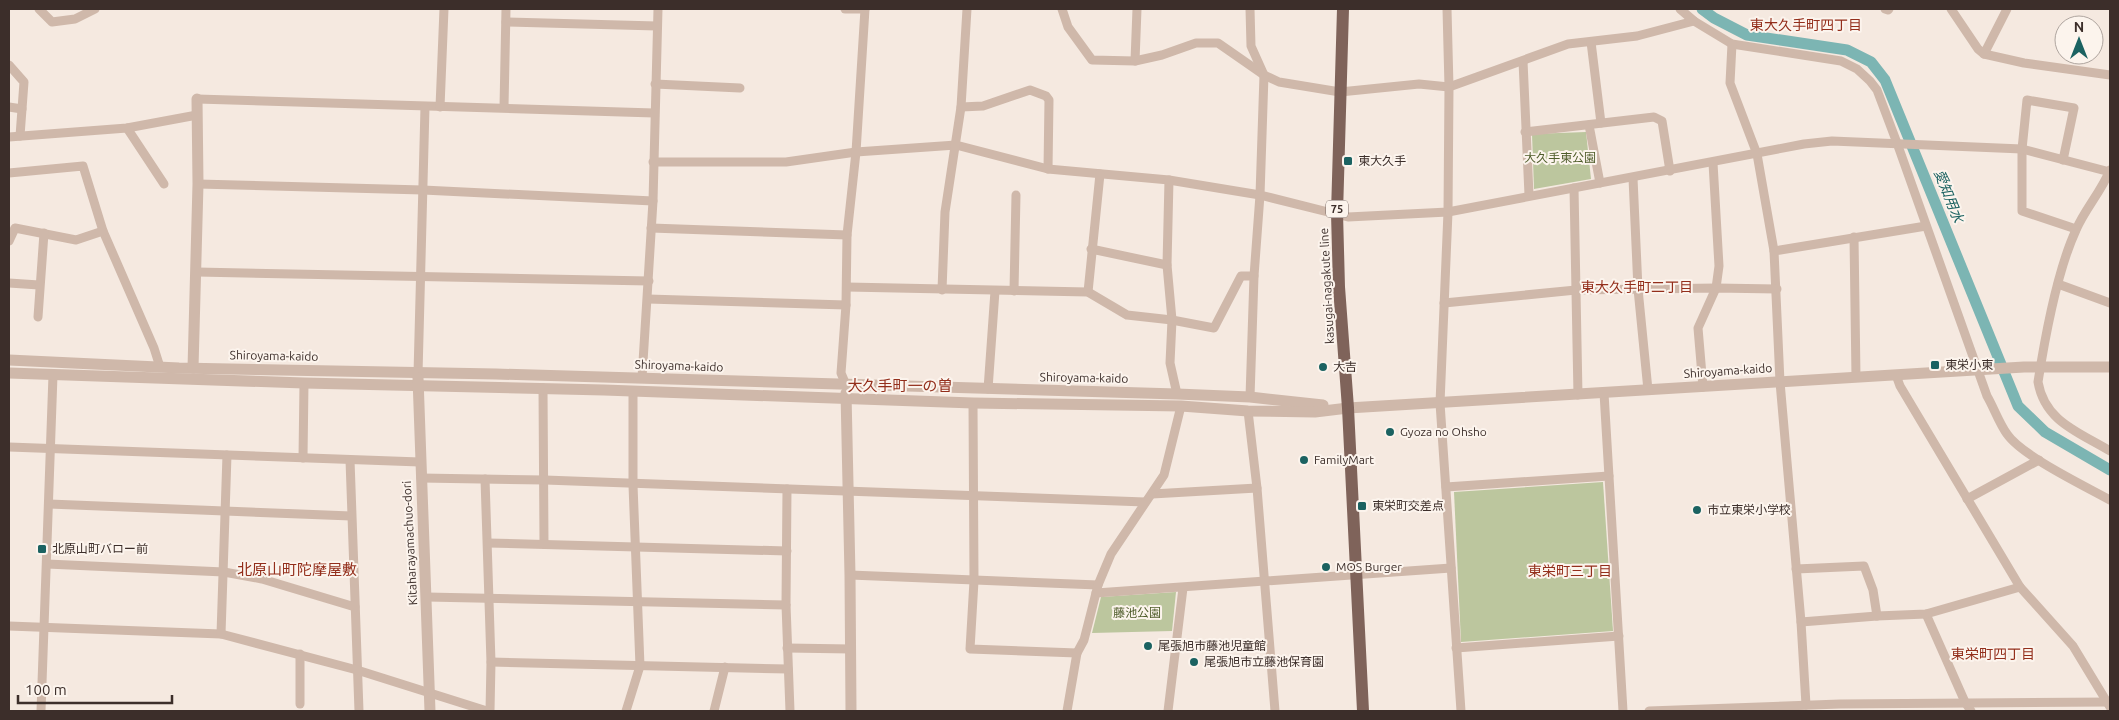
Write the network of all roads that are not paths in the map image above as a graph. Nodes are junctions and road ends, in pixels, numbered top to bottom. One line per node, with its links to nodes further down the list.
1 (40, 9): 2 (street)
2 (95, 9)
3 (444, 9): 37 (street)
4 (506, 9): 20 (street)
5 (658, 9): 21 (street)
6 (845, 9): 7 (street)
7 (865, 9): 52 (street)
8 (967, 9): 39 (street)
9 (1062, 9): 25 (street)
10 (1136, 9): 25 (street)
11 (1250, 9): 28 (street)
12 (1343, 9): 33 (main road, kasugai-nagakute line / 75)
13 (1447, 9): 31 (street)
14 (1680, 9): 19 (street)
15 (1885, 9): 16 (street)
16 (1889, 9)
17 (1951, 9): 24 (street)
18 (2007, 9): 24 (street)
19 (1694, 21): 22 (street); 23 (street)
20 (506, 22): 21 (street); 38 (street)
21 (657, 26): 30 (street)
22 (1591, 42): 26 (street); 43 (street)
23 (1732, 44): 49 (street); 53 (street)
24 (1984, 54): 29 (street)
25 (1135, 61): 28 (street)
26 (1523, 61): 31 (street); 46 (street)
27 (9, 65): 40 (street)
28 (1264, 75): 33 (street); 70 (street)
29 (2110, 75)
30 (655, 84): 32 (street); 41 (street)
31 (1449, 87): 33 (street); 73 (street)
32 (740, 88)
33 (1340, 92): 74 (main road, kasugai-nagakute line / 75)
34 (197, 99): 35 (street); 42 (street)
35 (425, 106): 37 (street); 68 (street)
36 (9, 107): 40 (street)
37 (440, 107): 38 (street)
38 (504, 107): 41 (street)
39 (961, 107): 50 (street); 57 (street)
40 (22, 110): 47 (street)
41 (654, 113): 55 (street)
42 (197, 115): 45 (street); 66 (street)
43 (1601, 124): 44 (street); 58 (street)
44 (1589, 125): 46 (street); 64 (street)
45 (127, 128): 47 (street); 65 (street)
46 (1525, 132): 71 (street)
47 (20, 136): 48 (street)
48 (9, 137)
49 (1900, 143): 51 (street); 53 (street); 75 (street)
50 (956, 144): 52 (street); 57 (street); 97 (street)
51 (2022, 149): 54 (street); 54 (street); 77 (street)
52 (856, 152): 55 (street); 80 (street)
53 (1757, 154): 56 (street); 84 (street)
54 (2063, 160): 59 (street)
55 (653, 162): 72 (street)
56 (1714, 163): 58 (street); 94 (street)
57 (1048, 169): 61 (street)
58 (1670, 171): 62 (street)
59 (2110, 171): 77 (street)
60 (9, 173): 78 (street)
61 (1100, 174): 63 (street); 83 (street)
62 (1633, 178): 64 (street); 95 (street)
63 (1169, 180): 70 (street); 85 (street)
64 (1600, 183): 67 (street)
65 (164, 184)
66 (198, 184): 68 (street); 86 (street)
67 (1574, 188): 71 (street); 98 (street)
68 (423, 190): 72 (street); 88 (street)
69 (1016, 195): 100 (street)
70 (1260, 195): 74 (street); 87 (street)
71 (1528, 195): 73 (street)
72 (653, 201): 76 (street)
73 (1448, 212): 74 (street); 103 (street)
74 (1337, 213): 137 (main road, kasugai-nagakute line / 75)
75 (1926, 226): 81 (street); 113 (street)
76 (652, 228): 80 (street); 89 (street)
77 (2076, 229): 92 (street)
78 (103, 231): 79 (street); 110 (street)
79 (44, 233): 82 (street); 91 (street)
80 (847, 235): 93 (street)
81 (1854, 237): 84 (street); 118 (street)
82 (9, 241)
83 (1091, 249): 85 (street); 101 (street)
84 (1774, 251): 96 (street)
85 (1167, 265): 107 (street)
86 (196, 272): 88 (street); 112 (street)
87 (1254, 276): 107 (street); 132 (street)
88 (421, 277): 89 (street); 116 (street)
89 (648, 281): 102 (street)
90 (9, 283): 91 (street)
91 (39, 284): 106 (street)
92 (2058, 284): 104 (street); 109 (street)
93 (847, 287): 97 (street); 105 (street)
94 (1716, 288): 95 (street); 96 (street); 124 (street)
95 (1638, 289): 98 (street); 127 (street)
96 (1777, 289): 120 (street)
97 (942, 290): 99 (street)
98 (1576, 290): 103 (street); 131 (street)
99 (995, 291): 100 (street); 126 (street)
100 (1014, 291): 101 (street)
101 (1088, 292): 107 (street)
102 (648, 298): 105 (street); 119 (street)
103 (1444, 303): 135 (street)
104 (2110, 303)
105 (846, 305): 123 (street)
106 (38, 317)
107 (1172, 320): 130 (street)
108 (9, 360): 110 (street, Shiroyama-kaido)
109 (2040, 366): 111 (street, Shiroyama-kaido); 113 (street, Shiroyama-kaido); 141 (street)
110 (160, 367): 112 (street, Shiroyama-kaido)
111 (2110, 367)
112 (193, 368): 116 (street, Shiroyama-kaido)
113 (1982, 369): 117 (street, Shiroyama-kaido); 145 (street)
114 (9, 373): 115 (street, Shiroyama-kaido)
115 (53, 374): 121 (street, Shiroyama-kaido); 140 (street)
116 (418, 374): 119 (street, Shiroyama-kaido); 122 (street, Kitaharayamachuo-dori)
117 (1896, 375): 118 (street, Shiroyama-kaido); 158 (street)
118 (1856, 377): 120 (street, Shiroyama-kaido)
119 (642, 378): 123 (street, Shiroyama-kaido)
120 (1780, 382): 124 (street, Shiroyama-kaido); 170 (street)
121 (304, 383): 122 (street, Shiroyama-kaido); 143 (street)
122 (418, 386): 125 (street, Shiroyama-kaido); 146 (street, Kitaharayamachuo-dori)
123 (846, 386): 126 (street, Shiroyama-kaido); 133 (street)
124 (1702, 387): 127 (street, Shiroyama-kaido)
125 (543, 388): 128 (street, Shiroyama-kaido); 150 (street)
126 (988, 389): 130 (street, Shiroyama-kaido)
127 (1648, 390): 129 (street, Shiroyama-kaido)
128 (632, 391): 133 (street, Shiroyama-kaido); 151 (street)
129 (1604, 393): 131 (street, Shiroyama-kaido); 147 (street)
130 (1177, 394): 132 (street, Shiroyama-kaido)
131 (1578, 394): 135 (street, Shiroyama-kaido)
132 (1250, 397): 137 (street, Shiroyama-kaido)
133 (846, 399): 134 (street, Shiroyama-kaido); 155 (street)
134 (974, 403): 136 (street, Shiroyama-kaido); 157 (street)
135 (1440, 403): 137 (street, Shiroyama-kaido); 152 (street)
136 (1181, 406): 138 (street, Shiroyama-kaido); 156 (street)
137 (1348, 408): 138 (street, Shiroyama-kaido); 173 (main road, kasugai-nagakute line / 75)
138 (1248, 411): 153 (street)
139 (9, 447): 140 (street)
140 (52, 449): 142 (street); 161 (street)
141 (2110, 451)
142 (227, 456): 143 (street); 162 (street)
143 (303, 458): 144 (street)
144 (350, 460): 146 (street); 163 (street)
145 (2039, 460): 158 (street); 159 (street)
146 (420, 462): 148 (street, Kitaharayamachuo-dori)
147 (1609, 476): 152 (street); 190 (street)
148 (421, 478): 149 (street); 179 (street, Kitaharayamachuo-dori)
149 (485, 479): 150 (street); 164 (street)
150 (545, 480): 151 (street); 165 (street)
151 (633, 484): 154 (street); 166 (street)
152 (1446, 487): 169 (street)
153 (1257, 488): 156 (street); 175 (street)
154 (787, 489): 155 (street); 167 (street)
155 (849, 490): 157 (street); 172 (street)
156 (1152, 494): 160 (street)
157 (975, 496): 160 (street); 174 (street)
158 (1967, 499): 176 (street)
159 (2110, 500)
160 (1145, 502): 178 (street)
161 (49, 504): 162 (street); 168 (street)
162 (225, 511): 163 (street); 171 (street)
163 (351, 516): 183 (street)
164 (488, 543): 165 (street); 180 (street)
165 (544, 544): 166 (street)
166 (636, 546): 167 (street); 181 (street)
167 (787, 551): 182 (street)
168 (47, 564): 171 (street); 188 (street)
169 (1451, 568): 173 (street); 192 (street)
170 (1796, 569): 185 (street); 186 (street)
171 (224, 572): 183 (street); 189 (street)
172 (850, 575): 174 (street); 193 (street)
173 (1356, 575): 175 (street); 218 (main road, kasugai-nagakute line / 75)
174 (974, 581): 178 (street); 194 (street)
175 (1265, 581): 177 (street); 217 (street)
176 (2020, 587): 184 (street); 204 (street)
177 (1182, 588): 178 (street); 216 (street)
178 (1097, 589): 194 (street)
179 (426, 597): 180 (street); 201 (street, Kitaharayamachuo-dori)
180 (489, 598): 181 (street); 196 (street)
181 (639, 601): 182 (street); 197 (street)
182 (786, 605): 191 (street)
183 (355, 607): 200 (street)
184 (1926, 614): 185 (street); 202 (street)
185 (1877, 616): 186 (street)
186 (1801, 622): 205 (street)
187 (9, 626): 188 (street)
188 (45, 628): 189 (street); 207 (street)
189 (221, 634): 195 (street)
190 (1619, 636): 192 (street); 220 (street)
191 (787, 648): 193 (street); 199 (street)
192 (1456, 648): 219 (street)
193 (851, 650): 214 (street)
194 (1077, 653): 215 (street)
195 (300, 654): 200 (street); 203 (street)
196 (491, 662): 197 (street); 210 (street)
197 (640, 666): 198 (street); 211 (street)
198 (725, 667): 199 (street); 212 (street)
199 (788, 669): 213 (street)
200 (358, 670): 201 (street); 208 (street)
201 (429, 692): 209 (street, Kitaharayamachuo-dori); 210 (street)
202 (1965, 702): 204 (street); 206 (street); 222 (street)
203 (300, 704)
204 (2110, 704)
205 (1806, 705): 206 (street); 221 (street)
206 (1840, 708)
207 (41, 711)
208 (359, 711)
209 (430, 711)
210 (489, 711)
211 (626, 711)
212 (714, 711)
213 (790, 711)
214 (851, 711)
215 (1067, 711)
216 (1168, 711)
217 (1275, 711)
218 (1364, 711)
219 (1461, 711)
220 (1623, 711)
221 (1649, 711)
222 (1971, 711)

